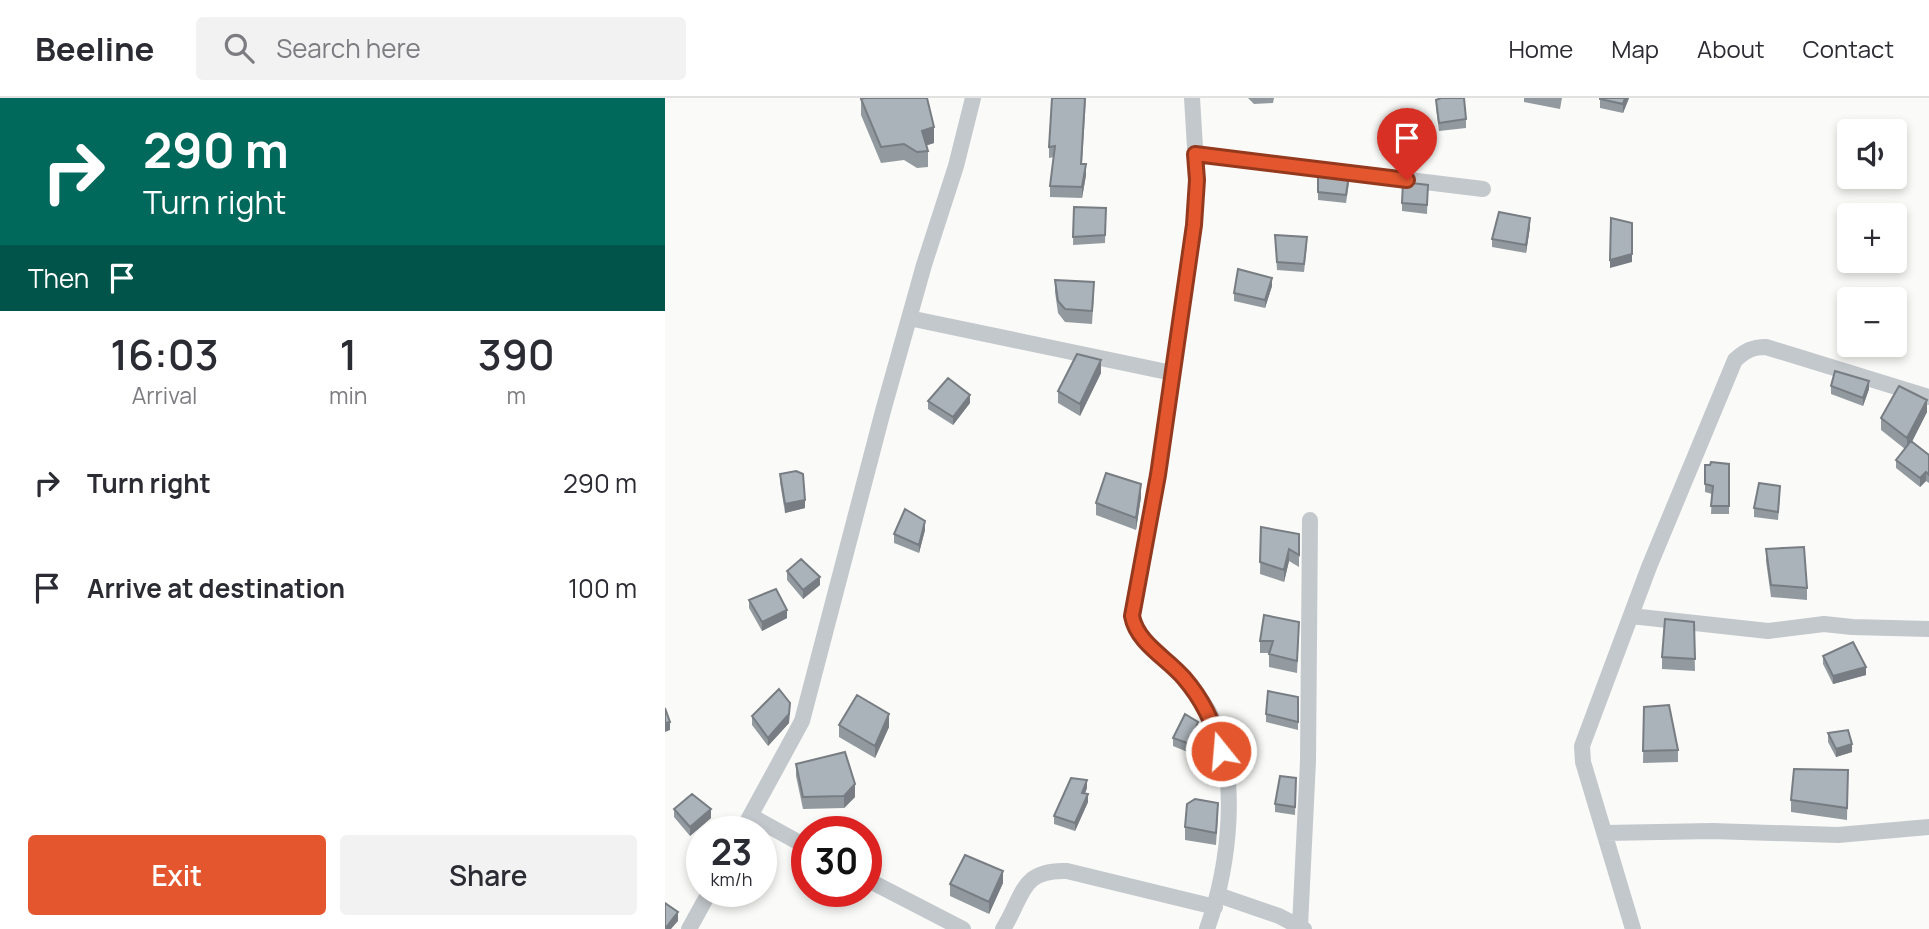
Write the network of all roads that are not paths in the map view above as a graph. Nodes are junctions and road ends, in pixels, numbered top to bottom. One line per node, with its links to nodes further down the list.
1 (973, 98): 5 (street)
2 (1192, 98): 3 (street)
3 (1195, 154): 4 (street); 6 (street)
4 (1483, 189)
5 (909, 318): 6 (street); 11 (street)
6 (1172, 373): 15 (street)
7 (1929, 397): 9 (street)
8 (1310, 520): 17 (street)
9 (1631, 616): 10 (street); 13 (street)
10 (1929, 629)
11 (751, 816)
12 (1929, 827): 13 (street)
13 (1605, 832): 22 (street)
14 (882, 887): 19 (street)
15 (1216, 901): 17 (street); 20 (street); 21 (street)
16 (701, 907): 18 (street)
17 (1302, 928)
18 (689, 929)
19 (963, 929)
20 (1003, 929)
21 (1207, 929)
22 (1633, 929)

